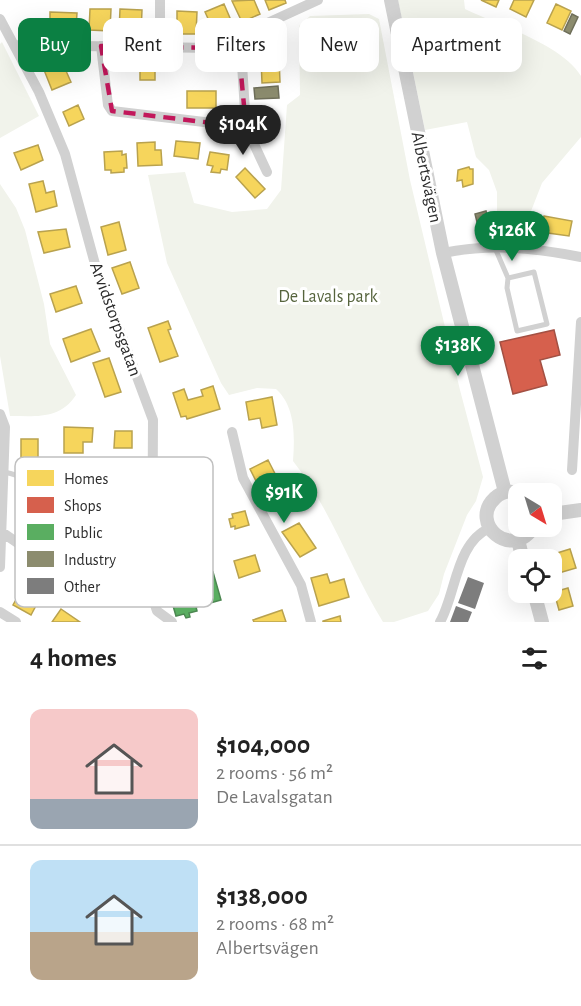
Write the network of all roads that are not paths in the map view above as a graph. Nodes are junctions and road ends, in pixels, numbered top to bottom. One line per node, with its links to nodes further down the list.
1 (160, 0): 4 (street)
2 (318, 0): 5 (street)
3 (391, 0): 14 (street, Albertsvägen)
4 (160, 18)
5 (280, 18)
6 (0, 19): 7 (street, Arvidstorpsgatan)
7 (3, 34): 8 (street, Arvidstorpsgatan)
8 (15, 45): 9 (street); 20 (street, Arvidstorpsgatan)
9 (101, 46): 11 (street)
10 (243, 72): 11 (street)
11 (246, 127): 12 (street)
12 (267, 172)
13 (494, 247): 14 (street); 15 (street); 16 (lane)
14 (443, 253): 24 (street, Albertsvägen)
15 (581, 257)
16 (508, 278): 16 (lane)
17 (581, 322): 21 (street)
18 (0, 414): 22 (street)
19 (232, 432): 40 (street)
20 (153, 457)
21 (572, 470)
22 (4, 472): 23 (lane); 29 (street)
23 (15, 475)
24 (505, 492): 25 (street); 28 (street)
25 (508, 492)
26 (581, 510): 27 (street)
27 (562, 513)
28 (490, 528): 31 (street); 41 (street)
29 (1, 531): 32 (street); 34 (street)
30 (524, 537): 31 (street)
31 (518, 540): 33 (street)
32 (15, 541)
33 (521, 549)
34 (0, 567)
35 (537, 603): 42 (street)
36 (156, 607): 38 (street, Arvidstorpsgatan)
37 (0, 612): 39 (street)
38 (168, 620)
39 (16, 622)
40 (311, 622)
41 (440, 622)
42 (542, 622)

